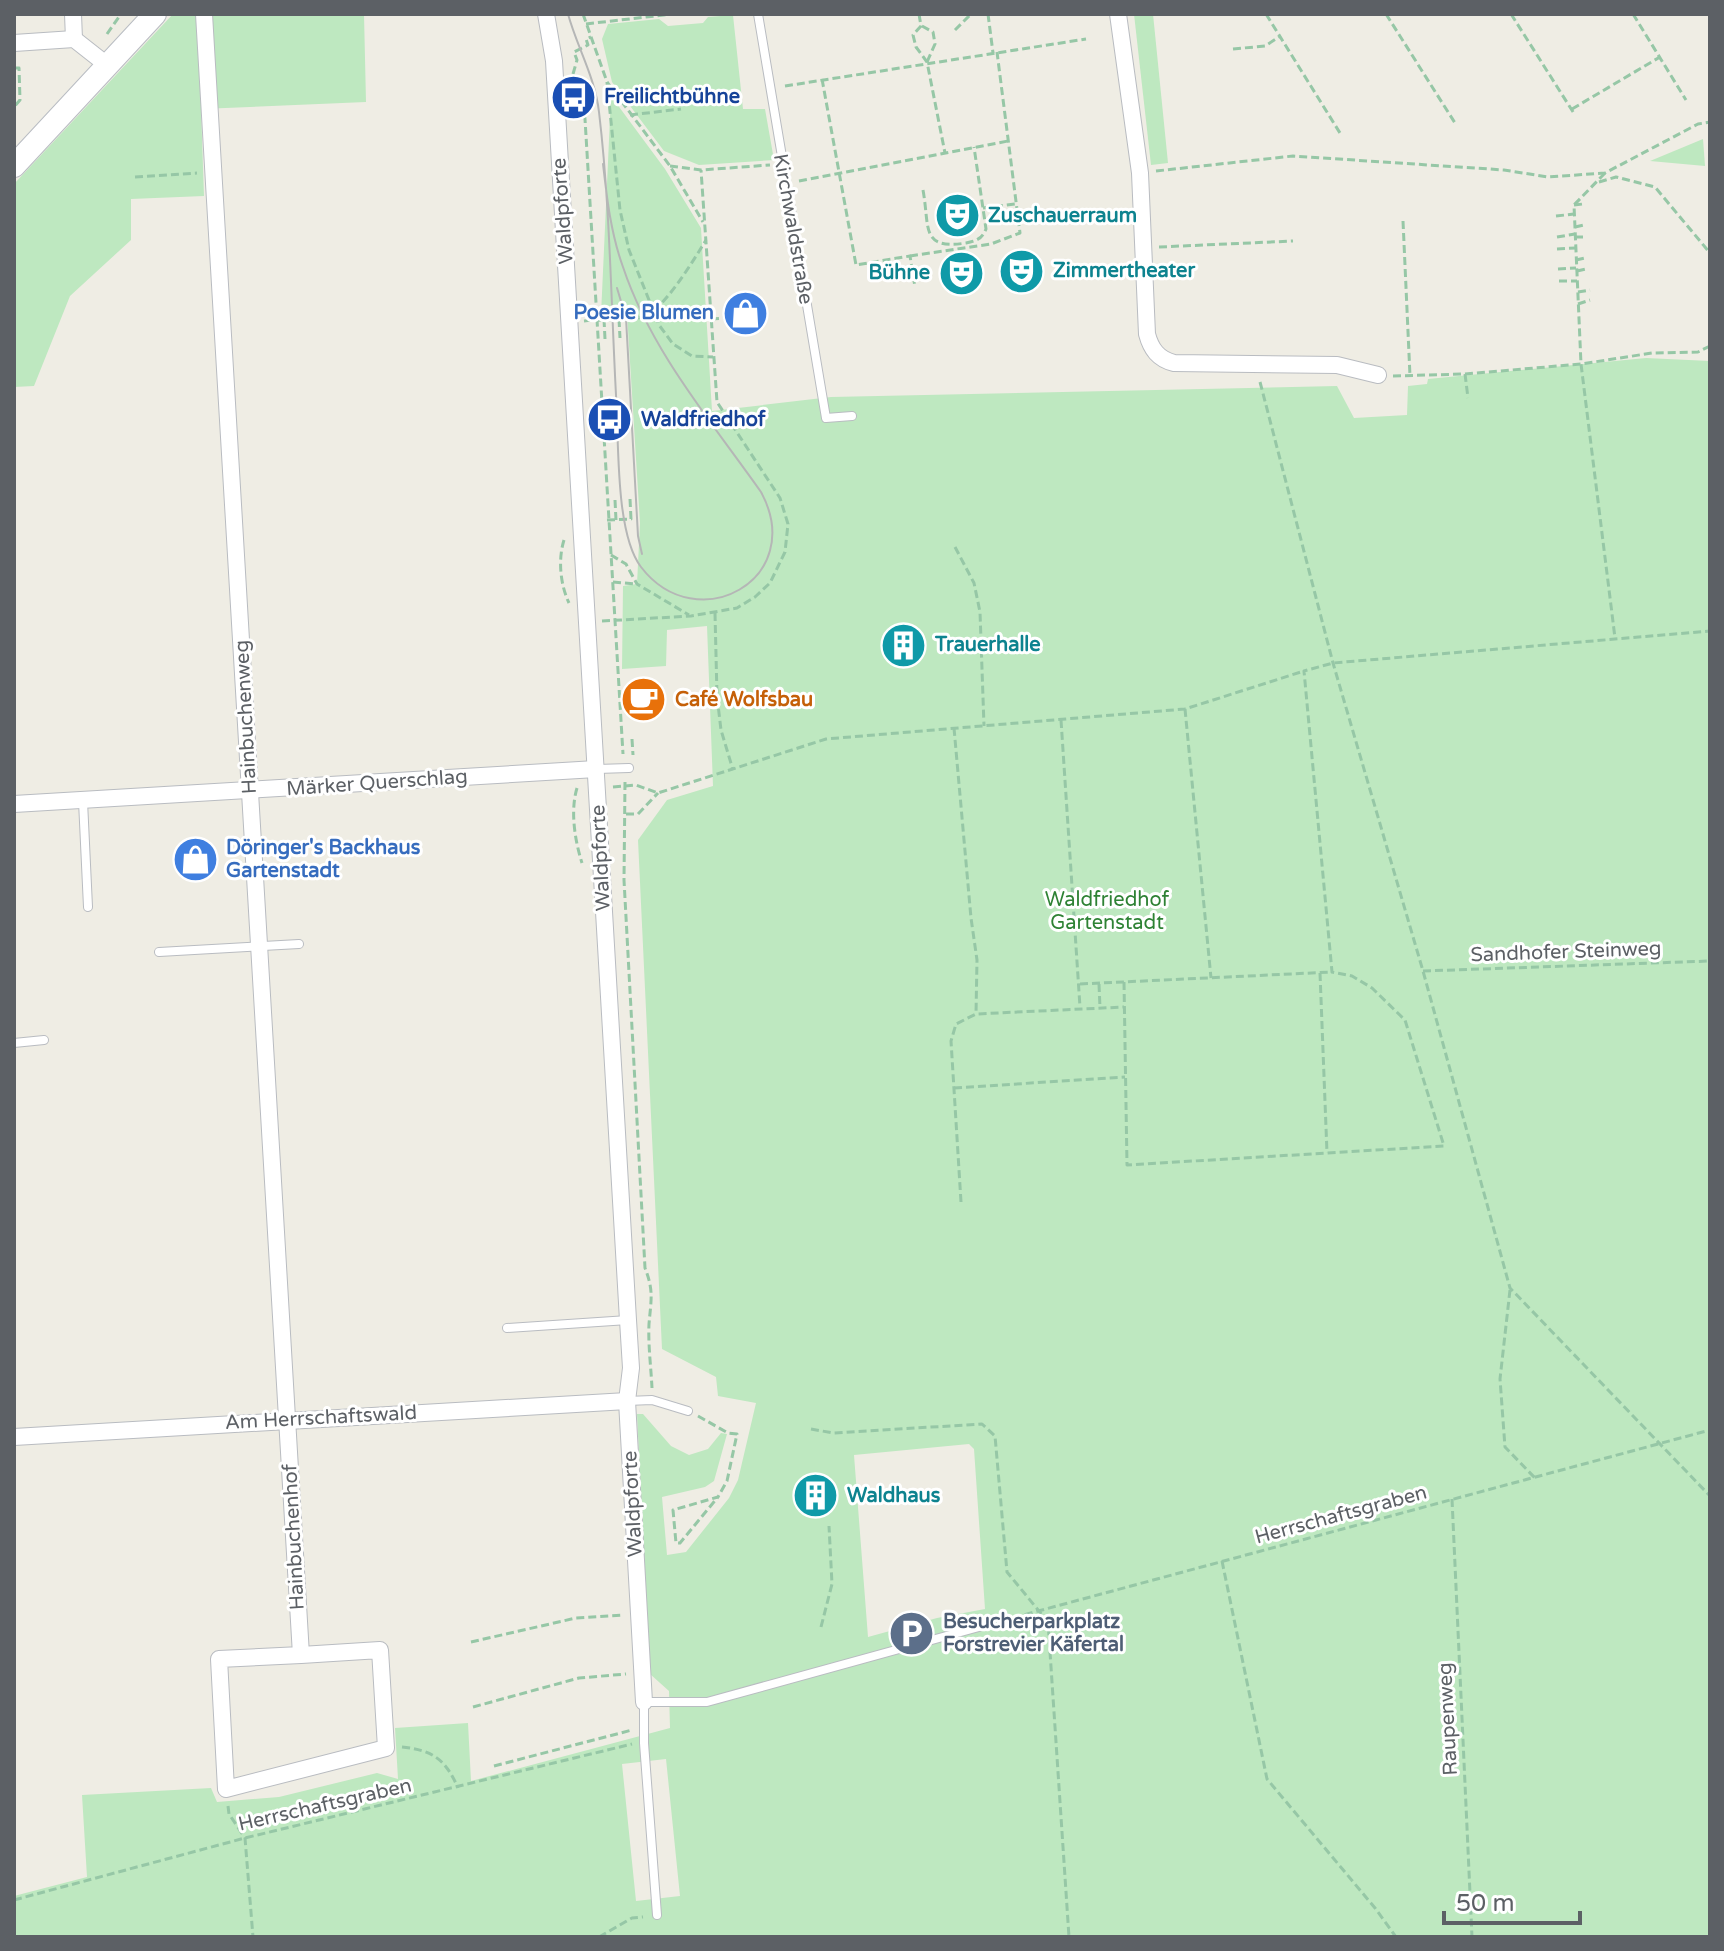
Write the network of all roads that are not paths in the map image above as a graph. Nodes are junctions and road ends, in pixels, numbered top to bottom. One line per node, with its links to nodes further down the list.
1 (73, 14): 7 (street)
2 (155, 14): 9 (street)
3 (204, 14): 15 (street, Hainbuchenweg)
4 (546, 14): 14 (street, Waldpforte)
5 (758, 14): 12 (lane, Kirchwaldstraße)
6 (1118, 14): 11 (street)
7 (74, 39): 8 (street); 9 (street)
8 (14, 43)
9 (107, 65): 10 (street)
10 (14, 166)
11 (1378, 375)
12 (852, 416)
13 (626, 768): 14 (lane)
14 (596, 769): 15 (street, Märker Querschlag); 24 (street, Waldpforte)
15 (250, 791): 16 (street, Märker Querschlag); 20 (street, Hainbuchenweg)
16 (83, 800): 17 (street, Märker Querschlag); 18 (lane)
17 (14, 804)
18 (88, 907)
19 (299, 944): 20 (lane)
20 (260, 946): 21 (lane); 28 (street, Hainbuchenweg)
21 (159, 952)
22 (44, 1040): 23 (lane)
23 (14, 1043)
24 (628, 1320): 25 (lane); 26 (street, Waldpforte)
25 (507, 1328)
26 (627, 1401): 27 (lane); 28 (street, Am Herrschaftswald); 32 (street, Waldpforte)
27 (688, 1411)
28 (288, 1419): 29 (street, Am Herrschaftswald); 31 (street, Hainbuchenhof)
29 (14, 1437)
30 (979, 1627): 32 (lane)
31 (301, 1655): 31 (street)
32 (644, 1702): 33 (lane)
33 (657, 1915)

